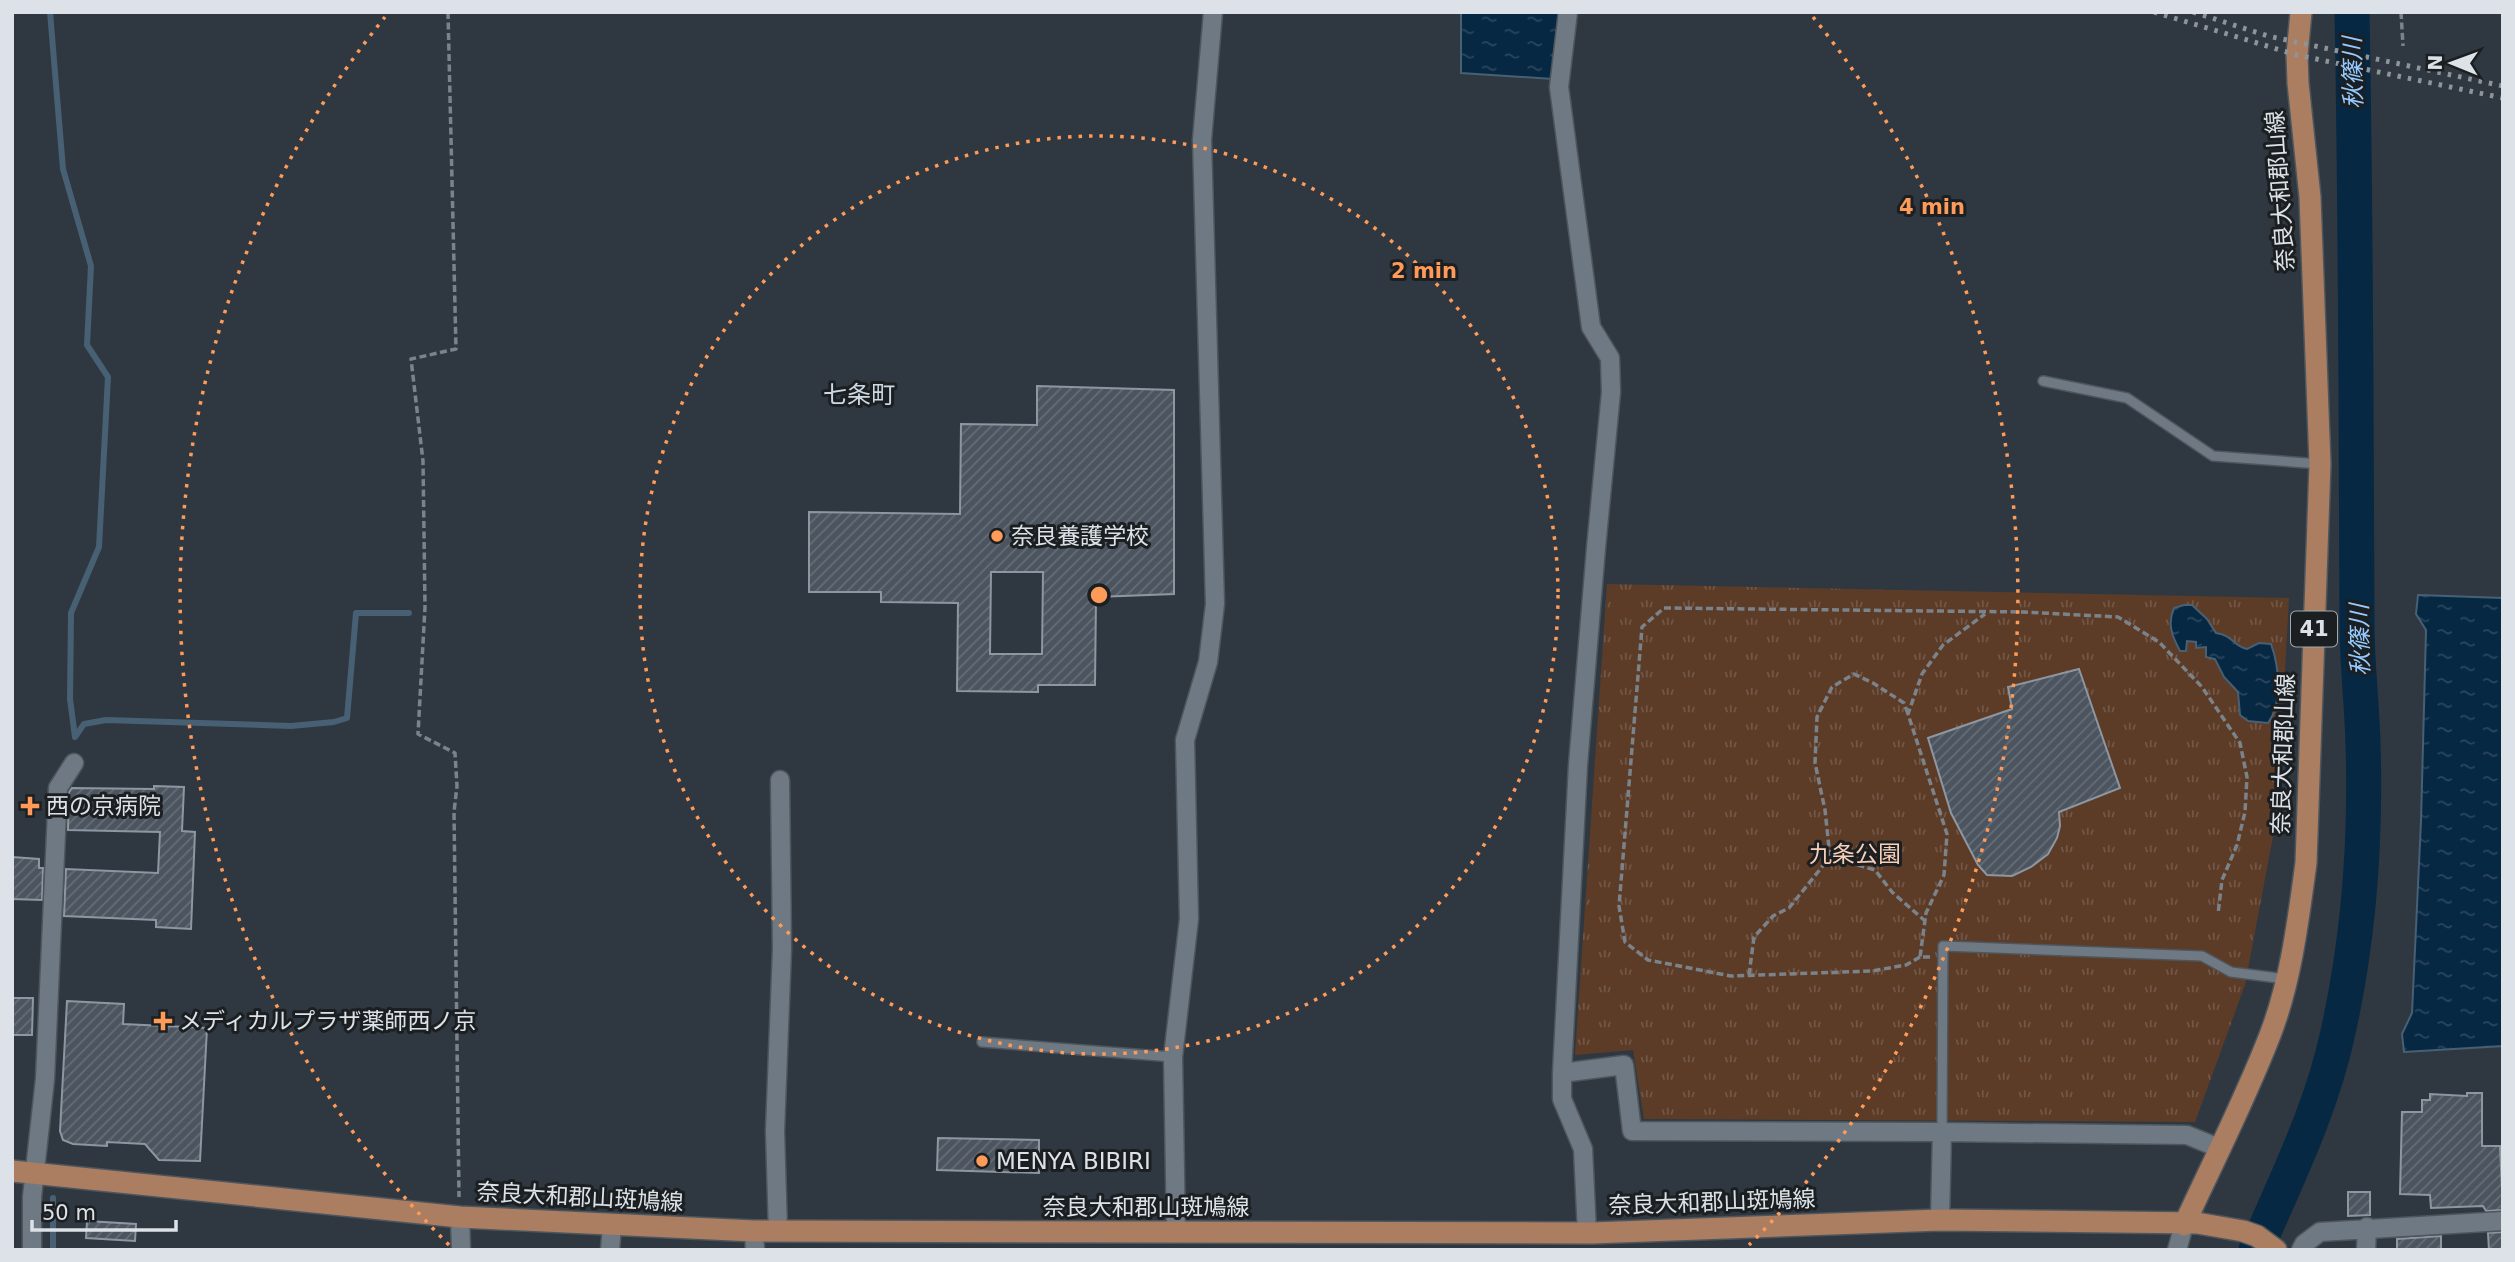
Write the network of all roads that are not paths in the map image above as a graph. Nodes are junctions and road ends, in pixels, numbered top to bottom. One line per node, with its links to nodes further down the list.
1 (1213, 12): 10 (street)
2 (1568, 12): 11 (street)
3 (2301, 12): 5 (main road, 奈良大和郡山線 / 41)
4 (2043, 381): 5 (lane)
5 (2320, 464): 8 (main road, 奈良大和郡山線 / 41)
6 (74, 763): 15 (street)
7 (780, 780): 22 (street)
8 (2286, 979): 12 (lane); 13 (main road, 奈良大和郡山線 / 41)
9 (982, 1042): 10 (lane)
10 (1173, 1057): 23 (street)
11 (1562, 1073): 12 (street); 24 (street)
12 (1942, 1132): 13 (street); 17 (street)
13 (2219, 1148): 19 (main road, 奈良大和郡山線 / 41)
14 (12, 1171): 15 (main road, 奈良大和郡山斑鳩線)
15 (34, 1173): 16 (main road, 奈良大和郡山斑鳩線); 26 (street)
16 (460, 1217): 20 (main road, 奈良大和郡山斑鳩線); 27 (street)
17 (1940, 1220): 19 (main road, 奈良大和郡山斑鳩線); 24 (main road, 奈良大和郡山斑鳩線)
18 (2503, 1221): 21 (street)
19 (2191, 1224): 29 (street); 30 (main road, 奈良大和郡山斑鳩線)
20 (612, 1226): 25 (main road, 奈良大和郡山斑鳩線); 28 (street)
21 (2367, 1227): 31 (street); 32 (street)
22 (778, 1232): 23 (main road, 奈良大和郡山斑鳩線); 25 (main road, 奈良大和郡山斑鳩線)
23 (1176, 1233): 24 (main road, 奈良大和郡山斑鳩線)
24 (1591, 1239)
25 (754, 1241)
26 (32, 1250)
27 (461, 1250)
28 (610, 1250)
29 (2177, 1250)
30 (2276, 1250)
31 (2301, 1250)
32 (2366, 1250)

